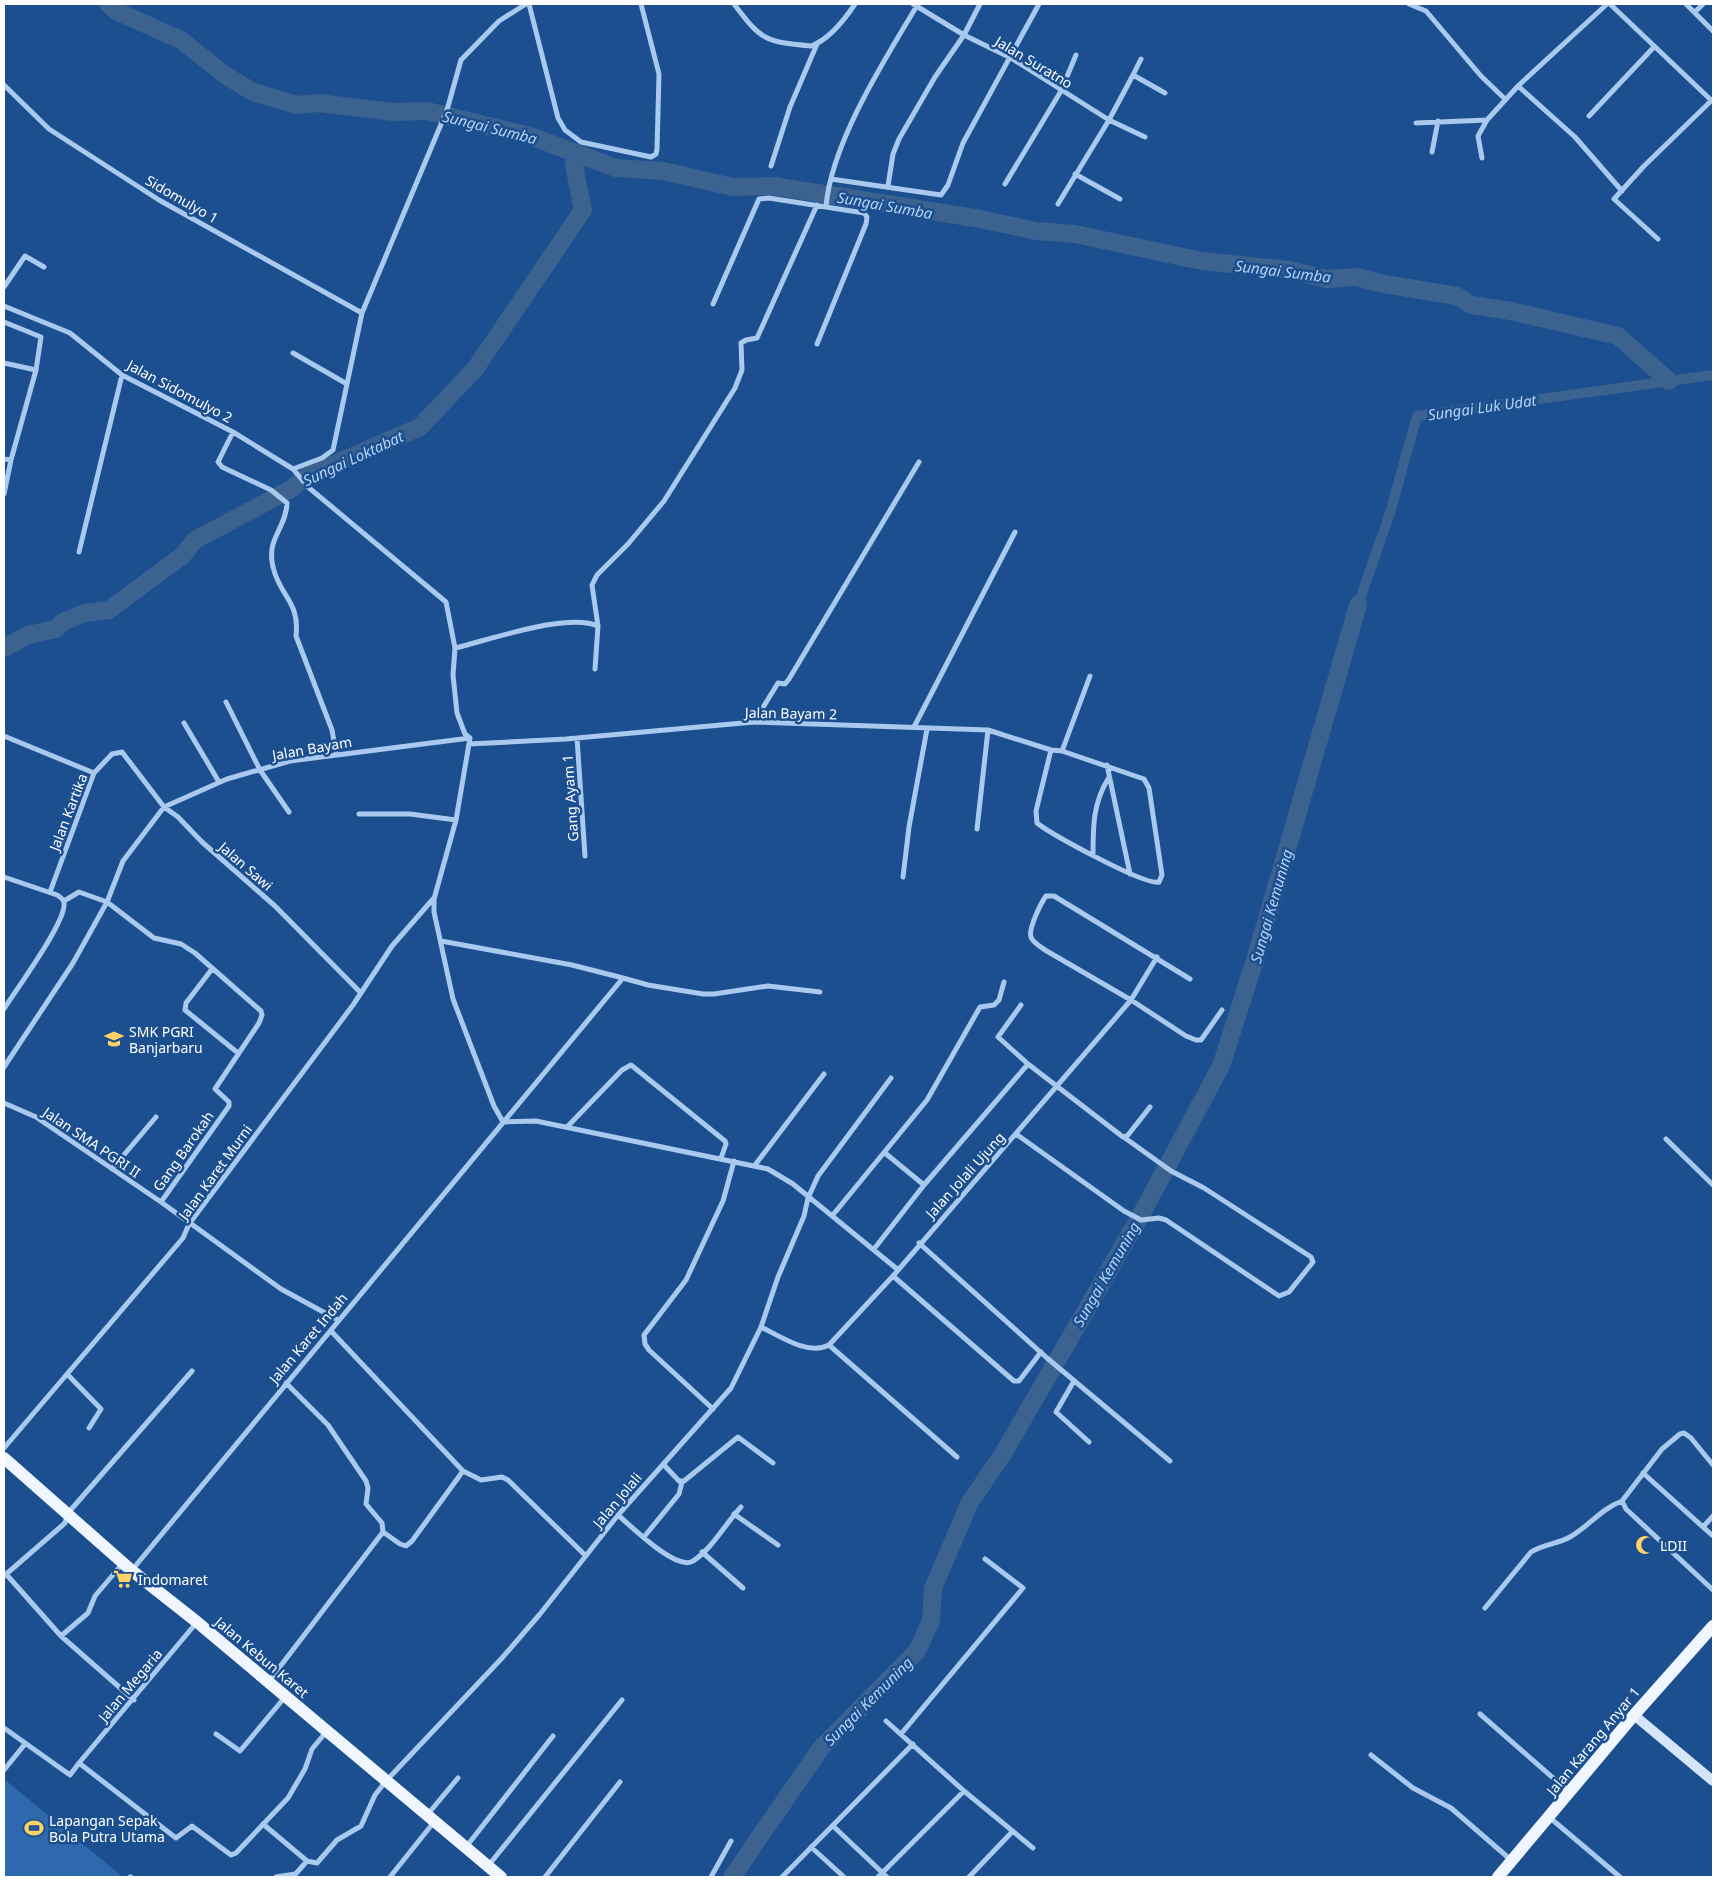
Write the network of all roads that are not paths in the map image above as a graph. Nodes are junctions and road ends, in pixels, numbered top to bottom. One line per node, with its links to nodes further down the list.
1 (527, 4): 2 (street); 50 (street)
2 (641, 4)
3 (734, 4): 15 (street)
4 (855, 4): 15 (street)
5 (916, 4): 14 (street, Jalan Suratno); 37 (street)
6 (980, 4): 14 (street)
7 (1039, 4): 18 (street)
8 (1409, 4): 25 (street)
9 (1608, 4): 16 (street); 22 (street)
10 (1686, 4): 12 (street)
11 (1703, 4): 12 (street)
12 (1695, 12): 13 (street)
13 (1713, 31)
14 (964, 35): 18 (street, Jalan Suratno); 39 (street)
15 (817, 44): 35 (street)
16 (1654, 47): 26 (street); 27 (street)
17 (1076, 55): 23 (street)
18 (1011, 58): 23 (street, Jalan Suratno); 39 (street)
19 (1142, 59): 20 (street)
20 (1133, 75): 24 (street); 28 (street)
21 (4, 85): 50 (street, Sidomulyo 1)
22 (1518, 86): 25 (street); 40 (street)
23 (1061, 91): 28 (street, Jalan Suratno); 38 (street)
24 (1165, 93)
25 (1506, 99): 29 (street)
26 (1712, 100): 40 (street)
27 (1589, 116)
28 (1109, 120): 32 (street, Jalan Suratno); 36 (street)
29 (1487, 120): 30 (street); 34 (street)
30 (1438, 121): 31 (street); 33 (street)
31 (1416, 123)
32 (1145, 137)
33 (1432, 152)
34 (1482, 158)
35 (772, 166)
36 (1075, 174): 41 (street); 42 (street)
37 (830, 183): 39 (street); 44 (street)
38 (1005, 184)
39 (888, 186)
40 (1622, 190): 45 (street)
41 (1120, 199)
42 (1058, 204)
43 (816, 205): 44 (street); 48 (street); 66 (street)
44 (826, 205): 52 (street)
45 (1658, 239)
46 (44, 267): 47 (street)
47 (4, 287)
48 (713, 304)
49 (4, 306): 56 (street, Jalan Sidomulyo 2)
50 (362, 313): 57 (street)
51 (4, 322): 55 (street)
52 (817, 344)
53 (293, 353): 57 (street)
54 (4, 363): 55 (street)
55 (36, 370): 60 (street)
56 (122, 375): 58 (street, Jalan Sidomulyo 2); 65 (street)
57 (347, 384): 62 (street)
58 (233, 432): 62 (street, Jalan Sidomulyo 2); 83 (street)
59 (4, 459): 60 (street)
60 (11, 460): 63 (street)
61 (918, 462): 71 (street)
62 (294, 471): 67 (street, Jalan Sidomulyo 2)
63 (4, 494)
64 (1015, 532): 73 (street)
65 (79, 552)
66 (598, 626): 67 (street); 68 (street)
67 (455, 648): 77 (street, Jalan Sidomulyo 2)
68 (595, 669)
69 (1090, 676): 81 (street)
70 (226, 702): 85 (street)
71 (754, 722): 73 (street, Jalan Bayam 2); 78 (street, Jalan Bayam 2)
72 (184, 723): 88 (street)
73 (914, 727): 74 (street, Jalan Bayam 2)
74 (927, 729): 75 (street, Jalan Bayam 2); 98 (street)
75 (988, 730): 80 (street, Jalan Bayam 2); 93 (street)
76 (4, 736): 86 (street)
77 (470, 738): 79 (street); 83 (street, Jalan Bayam)
78 (577, 738): 79 (street, Jalan Bayam 2); 95 (street, Gang Ayam 1)
79 (469, 744): 92 (street)
80 (1051, 750): 81 (street, Jalan Bayam 2); 94 (street)
81 (1062, 751): 84 (street, Jalan Bayam 2)
82 (122, 752): 86 (street, Jalan Kartika); 89 (street, Jalan Sawi)
83 (336, 753): 85 (street, Jalan Bayam)
84 (1107, 765): 87 (street); 96 (street, Jalan Bayam 2)
85 (260, 770): 88 (street, Jalan Bayam); 90 (street)
86 (94, 773): 99 (street, Jalan Kartika)
87 (1108, 778): 94 (street); 96 (street)
88 (219, 782): 89 (street, Jalan Bayam)
89 (164, 807): 102 (street); 109 (street, Jalan Sawi)
90 (289, 812)
91 (359, 814): 92 (street)
92 (456, 820): 100 (street)
93 (977, 829)
94 (1093, 854): 96 (street)
95 (584, 856)
96 (1130, 874)
97 (4, 877): 99 (street)
98 (903, 877)
99 (50, 892): 101 (street)
100 (434, 899): 103 (street); 109 (street, Jalan Karet Murni)
101 (64, 901): 102 (street); 113 (street)
102 (107, 902): 105 (street); 117 (street)
103 (441, 941): 106 (street); 124 (street)
104 (1157, 958): 107 (street); 111 (street, Jalan Jolali Ujung); 111 (street)
105 (212, 969): 115 (street, Gang Barokah); 115 (street)
106 (623, 978): 110 (street); 124 (street, Jalan Karet Indah)
107 (1190, 979)
108 (1004, 982): 129 (street)
109 (361, 992): 139 (street, Jalan Karet Murni)
110 (820, 992)
111 (1131, 1000): 114 (street); 120 (street, Jalan Jolali Ujung)
112 (1021, 1005): 116 (street)
113 (4, 1009)
114 (1222, 1010)
115 (238, 1053): 137 (street, Gang Barokah)
116 (1028, 1064): 120 (street); 134 (street)
117 (4, 1067)
118 (824, 1074): 132 (street)
119 (891, 1078): 136 (street, Jalan Jolali)
120 (1057, 1085): 126 (street, Jalan Jolali Ujung); 127 (street)
121 (4, 1103): 133 (street, Jalan SMA PGRI II)
122 (1150, 1107): 127 (street)
123 (156, 1117): 133 (street)
124 (502, 1122): 125 (street); 144 (street, Jalan Karet Indah)
125 (567, 1127): 130 (street); 130 (street)
126 (1016, 1134): 127 (street); 140 (street, Jalan Jolali Ujung)
127 (1125, 1138)
128 (1666, 1139): 135 (street)
129 (885, 1153): 134 (street); 138 (street)
130 (721, 1158): 131 (street)
131 (734, 1161): 132 (street); 153 (street)
132 (755, 1165): 136 (street)
133 (112, 1169): 137 (street, Jalan SMA PGRI II)
134 (924, 1185): 141 (street)
135 (1713, 1185)
136 (808, 1198): 138 (street); 145 (street, Jalan Jolali)
137 (161, 1202): 139 (street, Jalan SMA PGRI II)
138 (832, 1216): 141 (street)
139 (189, 1224): 144 (street, Jalan SMA PGRI II); 150 (street, Jalan Karet Murni)
140 (919, 1243): 142 (street, Jalan Jolali Ujung); 148 (street)
141 (874, 1249): 142 (street)
142 (897, 1269): 143 (street, Jalan Jolali Ujung)
143 (893, 1276): 147 (street, Jalan Jolali Ujung); 148 (street)
144 (338, 1320): 146 (street, Jalan Karet Indah)
145 (761, 1327): 147 (street); 153 (street, Jalan Jolali)
146 (331, 1331): 152 (street, Jalan Karet Indah); 163 (street)
147 (829, 1345): 157 (street)
148 (1041, 1352): 151 (street)
149 (192, 1370): 168 (street)
150 (67, 1374): 154 (street); 156 (street, Jalan Karet Murni)
151 (1074, 1381): 155 (street); 159 (street)
152 (286, 1383): 173 (street); 180 (street, Jalan Karet Indah)
153 (714, 1409): 161 (street, Jalan Jolali)
154 (89, 1428)
155 (1089, 1442)
156 (4, 1448)
157 (957, 1456)
158 (4, 1458): 168 (main road, Jalan Kebun Karet)
159 (1170, 1462)
160 (773, 1463): 165 (street)
161 (663, 1464): 165 (street); 170 (street, Jalan Jolali)
162 (1713, 1465): 164 (street)
163 (463, 1471): 173 (street); 178 (street)
164 (1642, 1473): 166 (street); 172 (street)
165 (682, 1482): 175 (street)
166 (1622, 1503): 183 (street); 184 (street)
167 (741, 1507): 169 (street)
168 (68, 1513): 180 (main road, Jalan Kebun Karet); 181 (street)
169 (734, 1514): 176 (street); 177 (street)
170 (618, 1515): 175 (street); 178 (street, Jalan Jolali)
171 (1713, 1516): 172 (street)
172 (1703, 1527): 174 (street)
173 (383, 1532): 188 (street)
174 (1713, 1536)
175 (644, 1537): 177 (street)
176 (778, 1545)
177 (702, 1552): 182 (street)
178 (586, 1556): 206 (street, Jalan Jolali)
179 (985, 1558): 198 (street)
180 (127, 1566): 185 (main road, Jalan Kebun Karet); 187 (street, Jalan Karet Indah)
181 (5, 1575): 187 (street)
182 (743, 1588)
183 (1713, 1590)
184 (1485, 1608)
185 (197, 1622): 188 (main road, Jalan Kebun Karet); 190 (street, Jalan Megaria)
186 (1713, 1626): 193 (main road, Jalan Karang Anyar 1)
187 (61, 1636): 190 (street)
188 (268, 1682): 189 (main road, Jalan Kebun Karet)
189 (285, 1696): 196 (main road, Jalan Kebun Karet); 197 (street)
190 (134, 1700): 203 (street, Jalan Megaria)
191 (622, 1700): 222 (street)
192 (1480, 1714): 210 (street)
193 (1634, 1715): 207 (street); 210 (main road, Jalan Karang Anyar 1)
194 (886, 1721): 198 (street)
195 (4, 1728): 200 (street)
196 (327, 1732): 206 (main road, Jalan Kebun Karet); 213 (street)
197 (216, 1734)
198 (901, 1734): 201 (street)
199 (552, 1736): 218 (street)
200 (25, 1744): 203 (street); 204 (street)
201 (913, 1744): 209 (street); 214 (street)
202 (1371, 1755): 221 (street)
203 (79, 1763): 213 (street)
204 (4, 1770)
205 (458, 1778): 212 (street)
206 (386, 1781): 212 (main road, Jalan Kebun Karet); 220 (street, Jalan Jolali)
207 (1713, 1781)
208 (620, 1782): 228 (street)
209 (964, 1791): 215 (street); 223 (street)
210 (1569, 1792): 211 (main road, Jalan Karang Anyar 1)
211 (1549, 1816): 221 (main road, Jalan Karang Anyar 1); 235 (street)
212 (431, 1819): 218 (main road, Jalan Kebun Karet); 226 (street)
213 (264, 1824): 220 (street)
214 (833, 1826): 217 (street); 223 (street)
215 (1012, 1832): 219 (street); 233 (street)
216 (730, 1841): 229 (street)
217 (811, 1847): 230 (street); 231 (street)
218 (466, 1848): 222 (main road, Jalan Kebun Karet)
219 (1033, 1848)
220 (307, 1860): 224 (street)
221 (1512, 1860): 234 (main road, Jalan Karang Anyar 1)
222 (488, 1866): 227 (main road, Jalan Kebun Karet)
223 (880, 1875): 232 (street)
224 (295, 1876): 225 (street)
225 (276, 1877)
226 (390, 1877)
227 (500, 1877)
228 (545, 1877)
229 (712, 1877)
230 (782, 1877)
231 (844, 1877)
232 (887, 1877)
233 (969, 1877)
234 (1498, 1877)
235 (1620, 1877)

